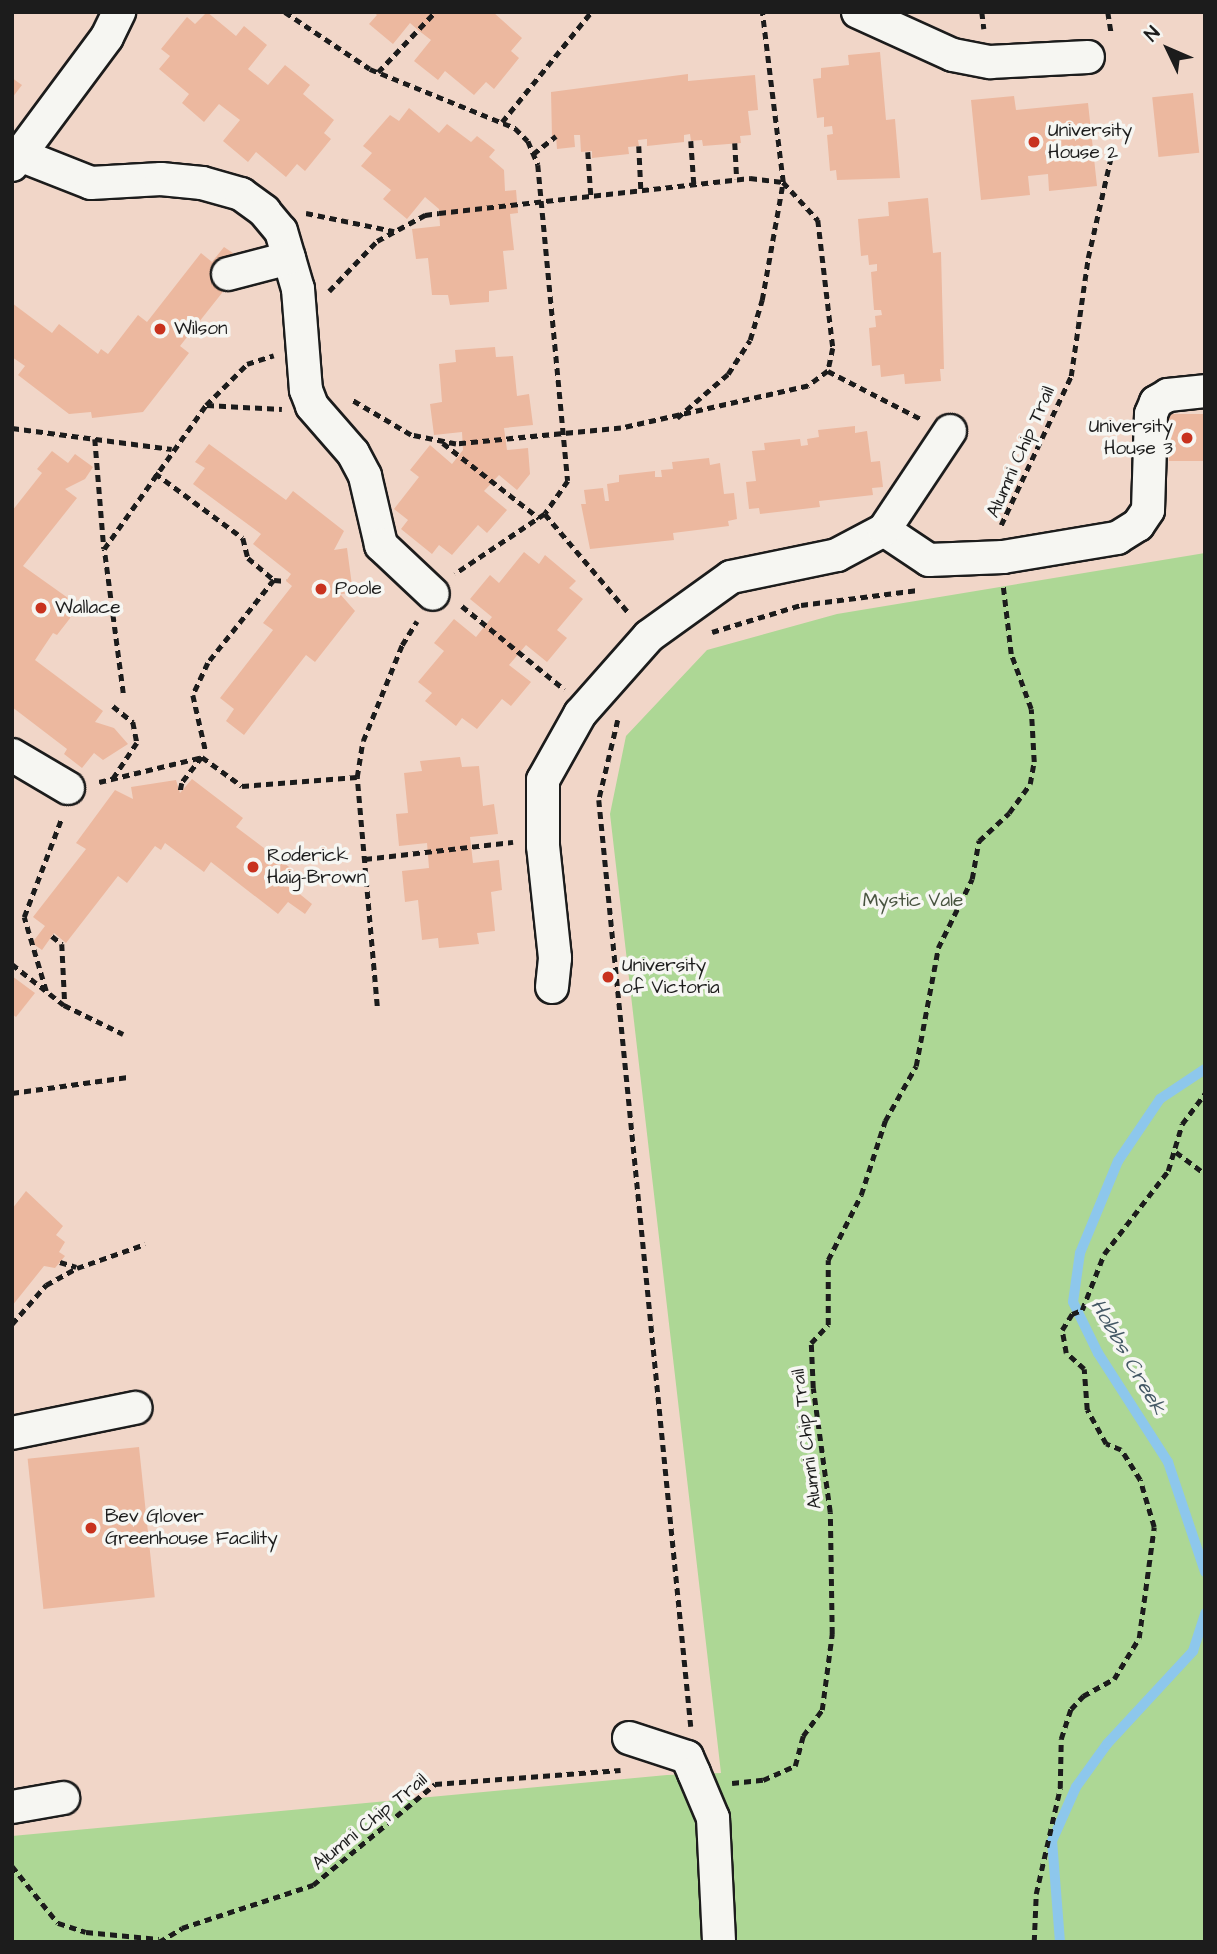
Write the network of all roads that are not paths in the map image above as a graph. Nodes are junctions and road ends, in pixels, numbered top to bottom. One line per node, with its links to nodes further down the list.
1 (119, 12): 4 (street)
2 (858, 12): 3 (street)
3 (1088, 57)
4 (16, 160): 5 (street)
5 (289, 258): 6 (street); 10 (street)
6 (228, 274)
7 (1205, 391): 9 (street)
8 (950, 431): 9 (street)
9 (884, 530): 13 (street)
10 (436, 591)
11 (12, 755): 12 (street)
12 (68, 788)
13 (552, 987)
14 (135, 1408): 15 (street)
15 (12, 1433)
16 (632, 1753): 19 (street)
17 (63, 1798): 18 (street)
18 (12, 1807)
19 (719, 1942)

